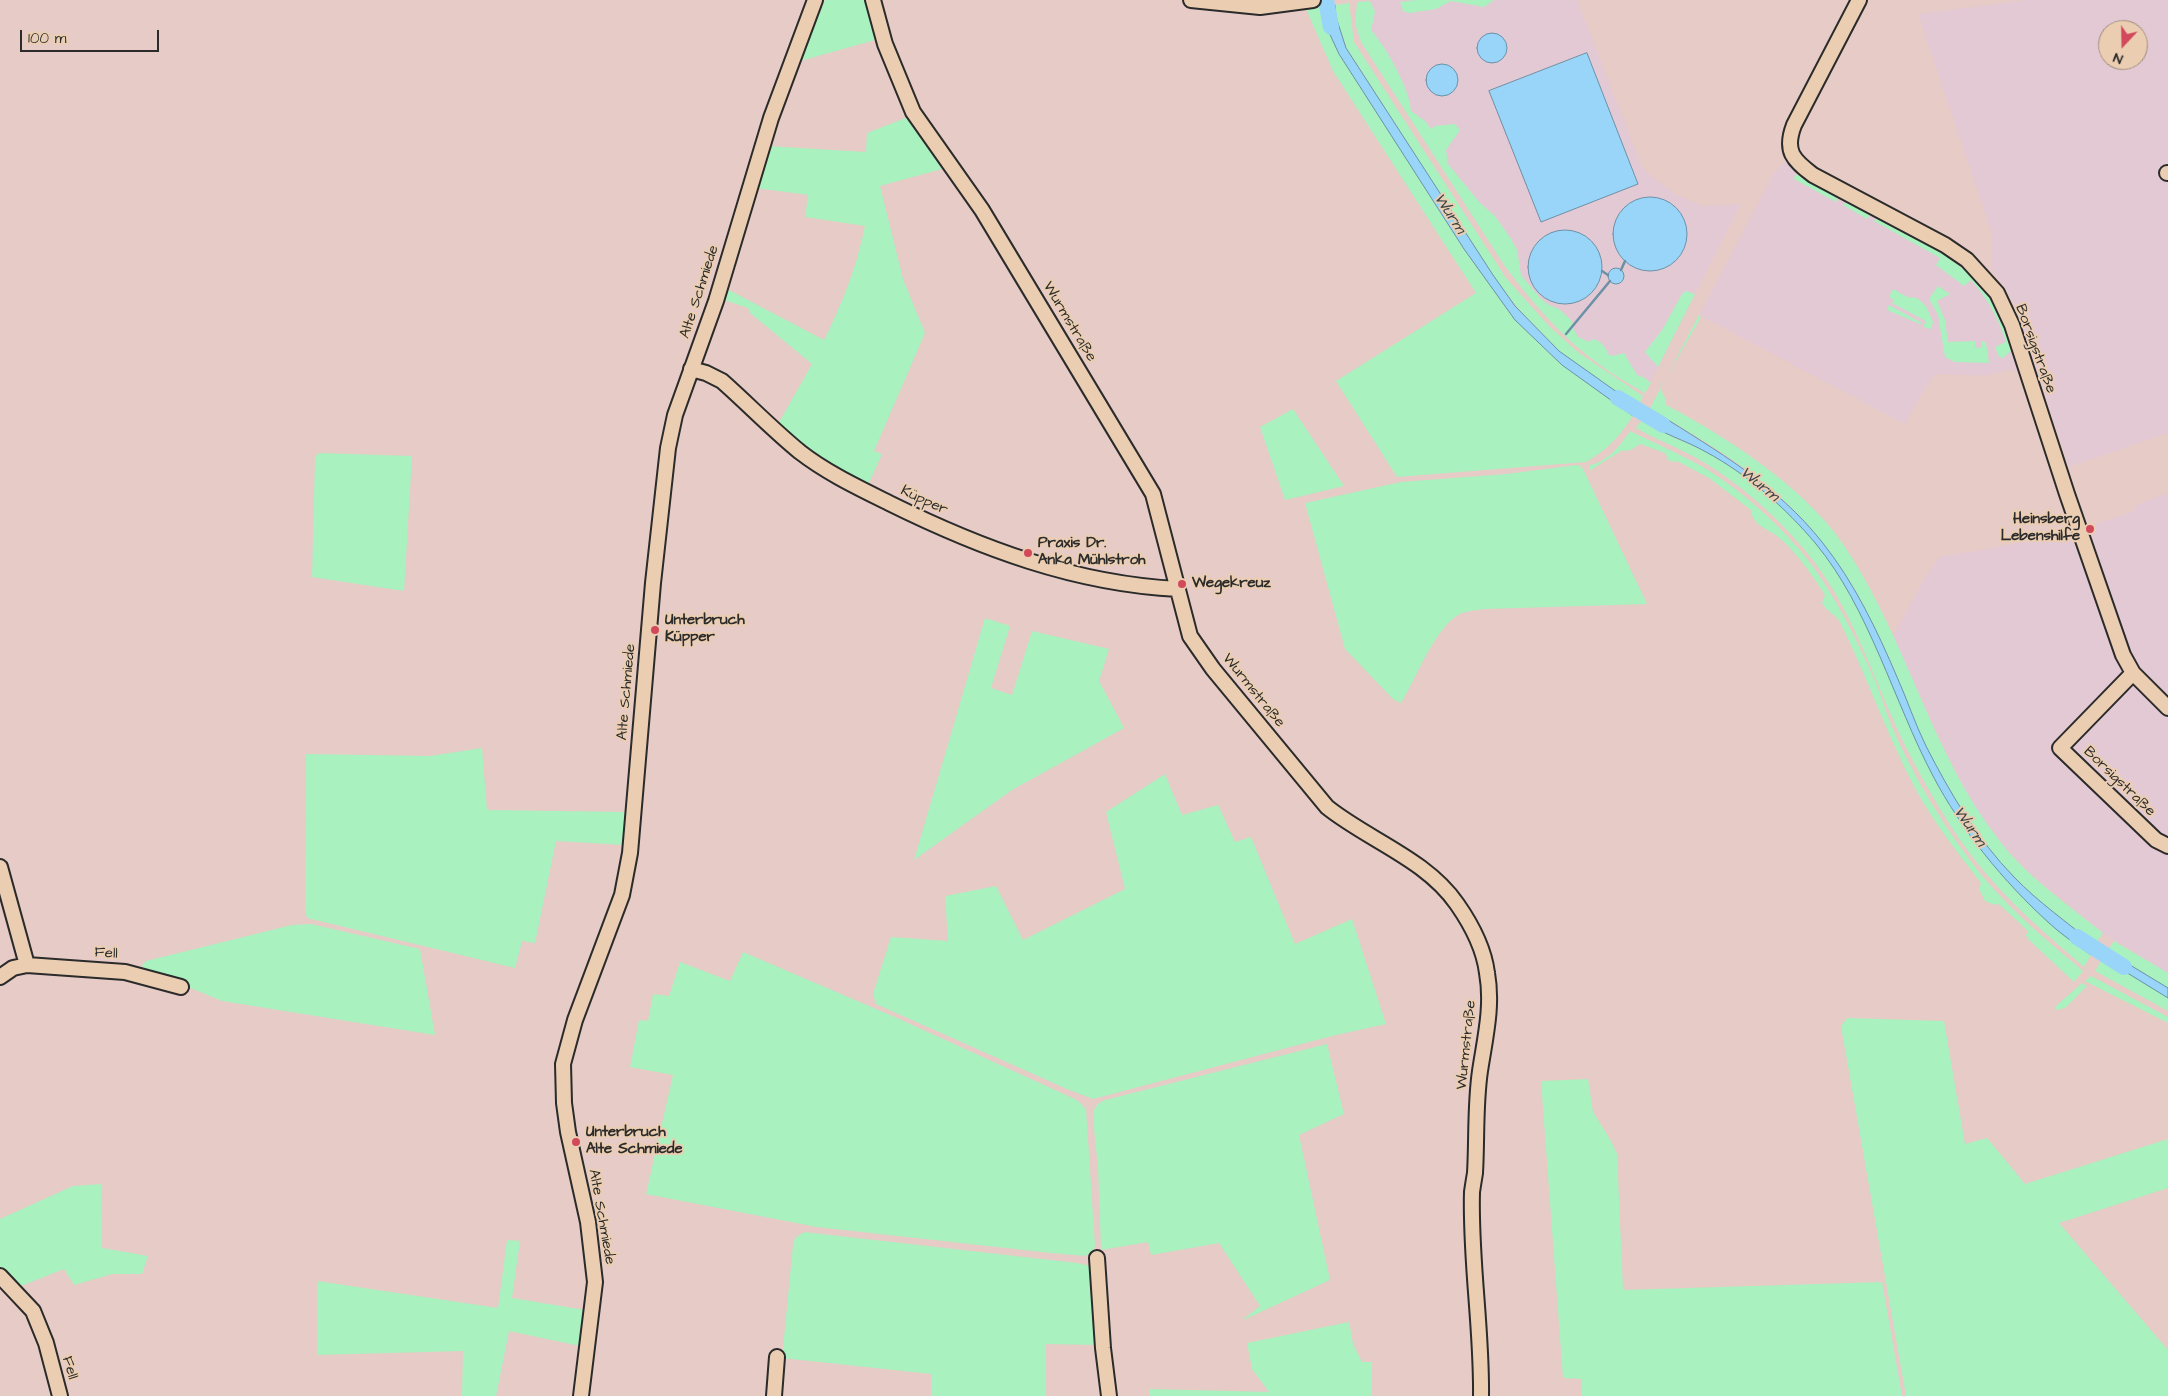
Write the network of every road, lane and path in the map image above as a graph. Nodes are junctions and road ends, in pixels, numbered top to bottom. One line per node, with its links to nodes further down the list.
1 (815, 0): 6 (street, Alte Schmiede)
2 (874, 0): 7 (street, Wurmstraße)
3 (1191, 0): 4 (street)
4 (1313, 0)
5 (1859, 0): 8 (street, Borsigstraße)
6 (691, 370): 7 (street, Küpper); 19 (street, Alte Schmiede)
7 (1178, 589): 22 (street, Wurmstraße)
8 (2133, 673): 9 (street, Borsigstraße); 10 (street, Borsigstraße)
9 (2168, 708)
10 (2168, 846)
11 (0, 867): 12 (street)
12 (27, 965): 13 (street, Fell); 14 (street, Fell)
13 (0, 977)
14 (182, 987)
15 (1097, 1258): 21 (street)
16 (0, 1276): 18 (street, Fell)
17 (777, 1357): 20 (street)
18 (63, 1396)
19 (581, 1396)
20 (774, 1396)
21 (1110, 1396)
22 (1481, 1396)

